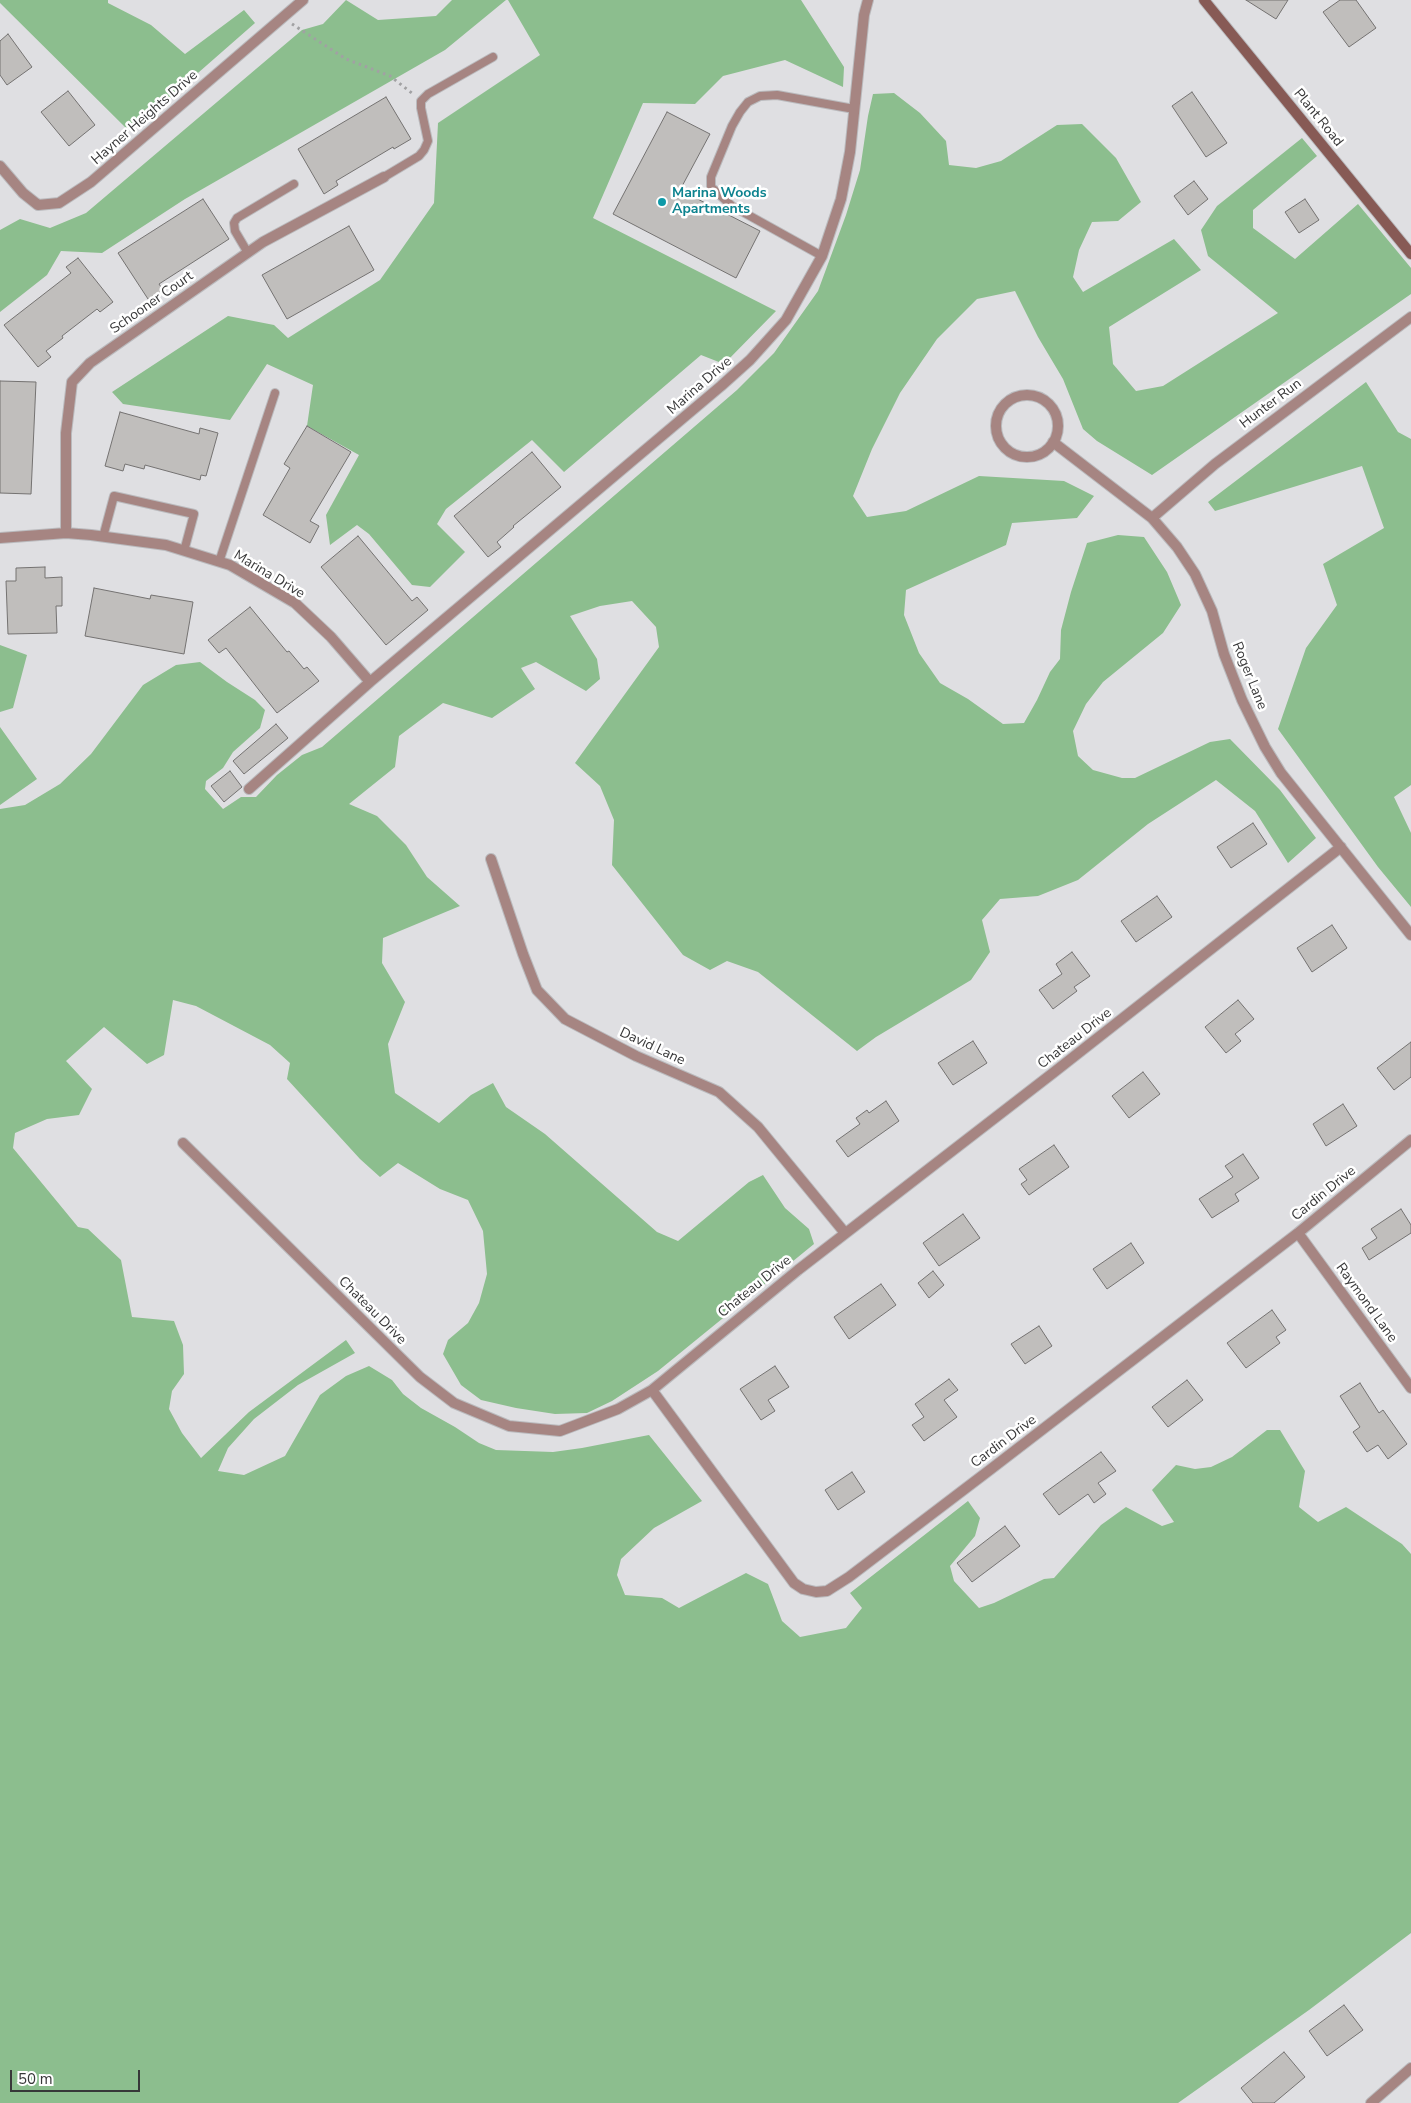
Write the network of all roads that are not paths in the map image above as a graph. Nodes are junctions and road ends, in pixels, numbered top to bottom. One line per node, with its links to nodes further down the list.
1 (303, 0): 6 (street, Hayner Heights Drive)
2 (868, 0): 5 (street, Marina Drive)
3 (1204, 0): 10 (street, Plant Road)
4 (493, 57): 7 (lane)
5 (854, 109): 11 (street, Marina Drive); 11 (lane)
6 (0, 166)
7 (384, 177): 9 (street, Schooner Court)
8 (294, 184): 9 (lane)
9 (248, 253): 16 (street, Schooner Court)
10 (1411, 254)
11 (822, 256): 21 (street, Marina Drive)
12 (1411, 317): 15 (street, Hunter Run)
13 (276, 393): 20 (lane)
14 (1053, 442): 14 (street); 15 (street, Roger Lane)
15 (1152, 518): 23 (street, Roger Lane)
16 (66, 533): 17 (street, Marina Drive); 18 (street, Marina Drive)
17 (103, 537): 19 (street, Marina Drive); 19 (lane)
18 (0, 538)
19 (184, 551): 20 (street, Marina Drive)
20 (219, 562): 21 (street, Marina Drive)
21 (370, 682): 22 (street, Marina Drive)
22 (248, 789)
23 (1341, 847): 25 (street, Roger Lane); 28 (street, Chateau Drive)
24 (491, 859): 28 (street, David Lane)
25 (1411, 935)
26 (1411, 1140): 29 (street, Cardin Drive)
27 (182, 1144): 31 (street, Chateau Drive)
28 (845, 1233): 31 (street, Chateau Drive)
29 (1298, 1233): 30 (street, Raymond Lane); 31 (street, Cardin Drive)
30 (1411, 1388)
31 (652, 1390)
32 (1411, 2068): 33 (street)
33 (1371, 2103)

